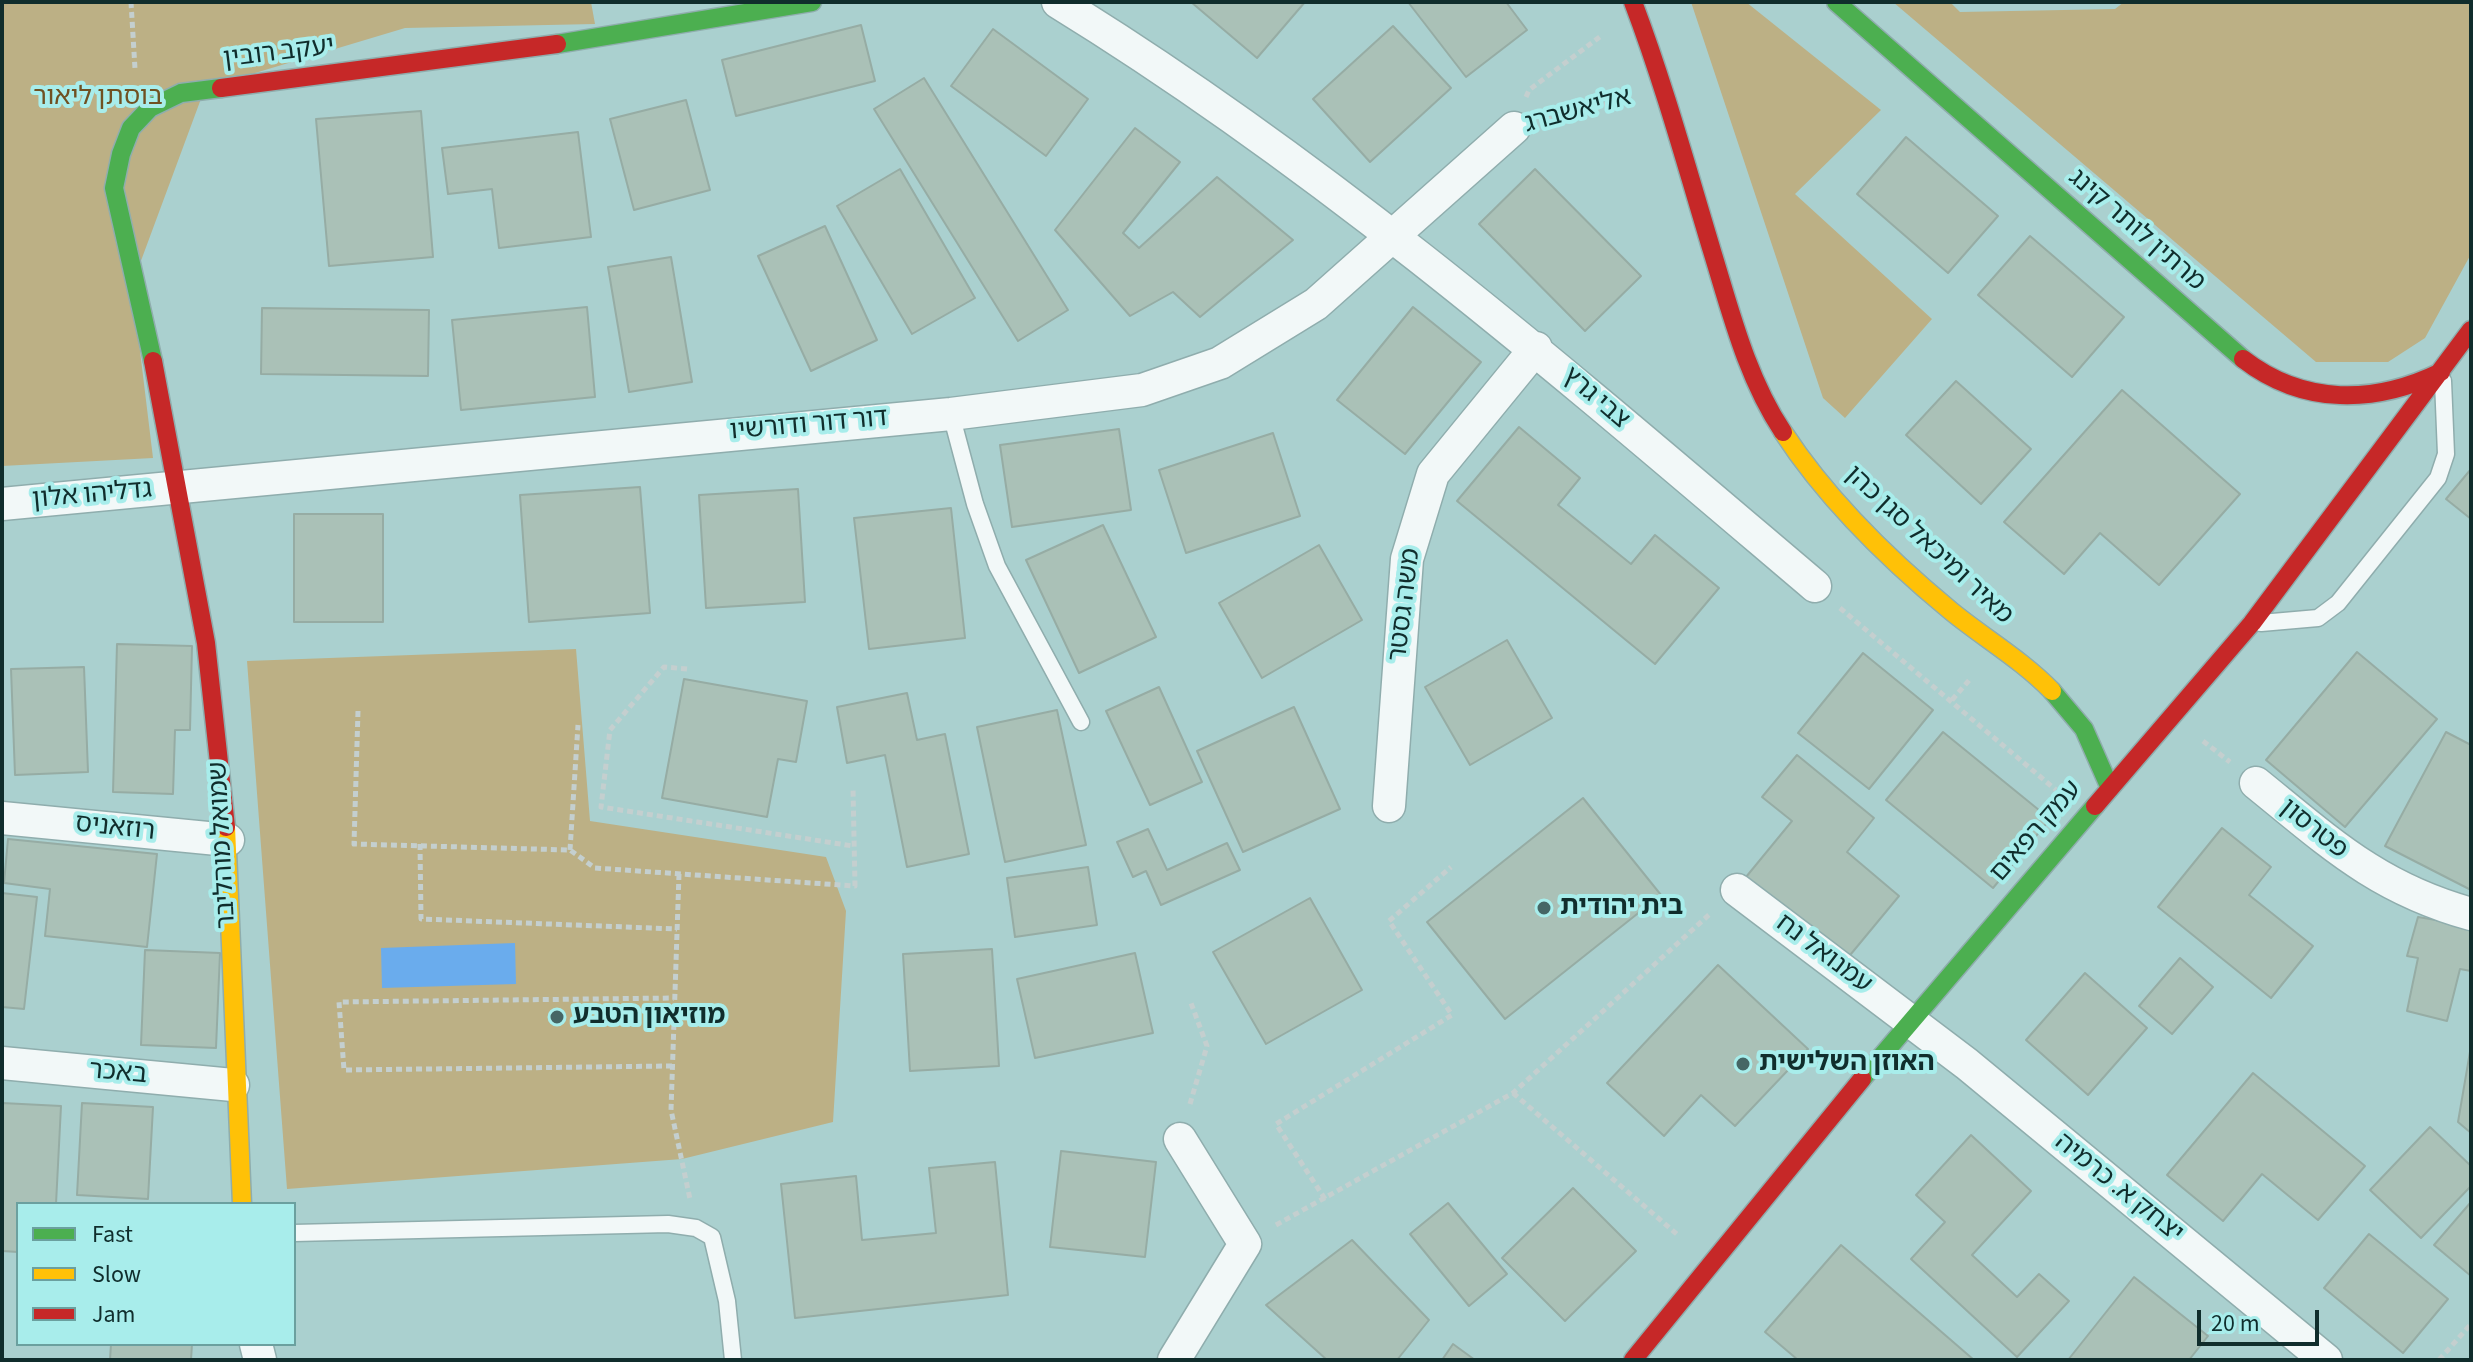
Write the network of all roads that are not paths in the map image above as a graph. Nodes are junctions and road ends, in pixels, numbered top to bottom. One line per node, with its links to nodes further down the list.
1 (812, 2): 11 (street, יעקב רובין)
2 (1058, 2): 6 (street, צבי גרץ)
3 (1633, 2): 17 (street, מאיר ומיכאל סגן כהן)
4 (1836, 2): 9 (street, מרתין לותר קינג)
5 (1514, 128): 6 (street, אליאשברג)
6 (1392, 240): 8 (street, צבי גרץ); 10 (street, דור דור ודורשיו)
7 (2471, 330): 9 (street, עמק רפאים)
8 (1536, 348): 13 (street, צבי גרץ); 18 (street, משה גסטר)
9 (2441, 372): 14 (street, עמק רפאים); 14 (lane)
10 (951, 414): 11 (street, דור דור ודורשיו); 15 (lane)
11 (182, 489): 12 (street, גדליהו אלון); 20 (street, שמואל מוהליבר)
12 (2, 504)
13 (1815, 586)
14 (2252, 623): 17 (street, עמק רפאים)
15 (1081, 722)
16 (2256, 783): 22 (street, פטרסון)
17 (2110, 788): 23 (street, עמק רפאים)
18 (1389, 806)
19 (2, 818): 20 (street, רוזאניס)
20 (228, 840): 25 (street, שמואל מוהליבר)
21 (1737, 890): 23 (street, עמנואל נח)
22 (2471, 914)
23 (1910, 1020): 31 (street, עמק רפאים); 32 (street, יצחק א. כרמיה)
24 (2, 1063): 25 (street, באכר)
25 (233, 1085): 27 (street, שמואל מוהליבר)
26 (1180, 1139): 30 (street)
27 (242, 1202)
28 (296, 1233): 29 (lane)
29 (733, 1360)
30 (1174, 1360)
31 (1633, 1360)
32 (2326, 1360)

